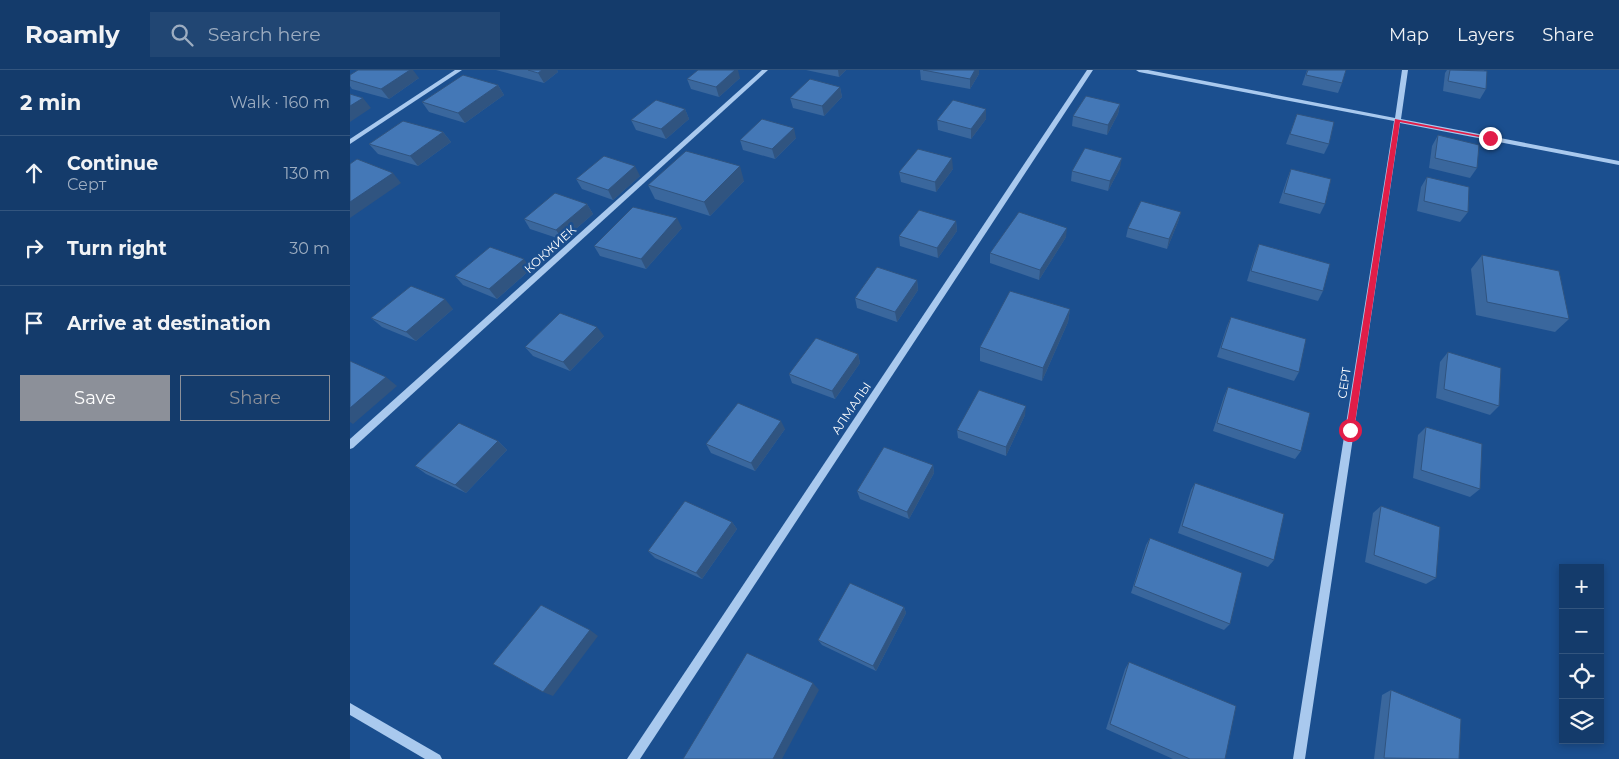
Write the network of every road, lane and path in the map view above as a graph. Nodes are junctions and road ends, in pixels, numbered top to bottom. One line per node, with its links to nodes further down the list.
1 (458, 70): 7 (street)
2 (765, 70): 9 (street, КОКЖИЕК)
3 (1090, 70): 12 (street, АЛМАЛЫ)
4 (1139, 70): 6 (street)
5 (1405, 70): 6 (street, СЕРТ)
6 (1398, 120): 8 (street); 13 (street, СЕРТ)
7 (350, 142)
8 (1619, 163)
9 (350, 444)
10 (350, 709): 11 (street)
11 (436, 759)
12 (633, 759)
13 (1299, 759)

